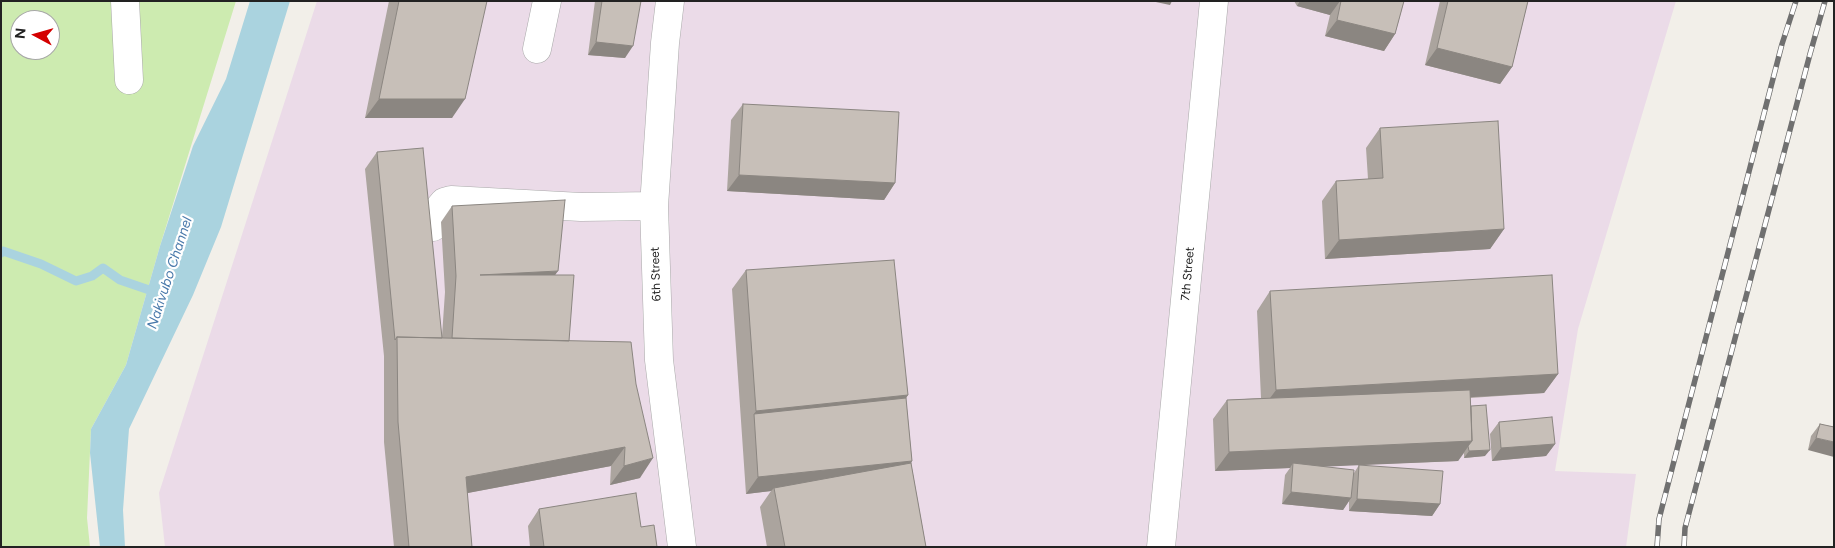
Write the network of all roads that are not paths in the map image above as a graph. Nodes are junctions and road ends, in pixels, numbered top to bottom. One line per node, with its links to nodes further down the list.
1 (124, 1): 6 (street)
2 (547, 1): 5 (street)
3 (670, 1): 7 (street, 6th Street)
4 (1214, 1): 10 (street, 7th Street)
5 (537, 49)
6 (129, 80)
7 (654, 206): 8 (street); 9 (street, 6th Street)
8 (433, 227)
9 (682, 547)
10 (1161, 547)

